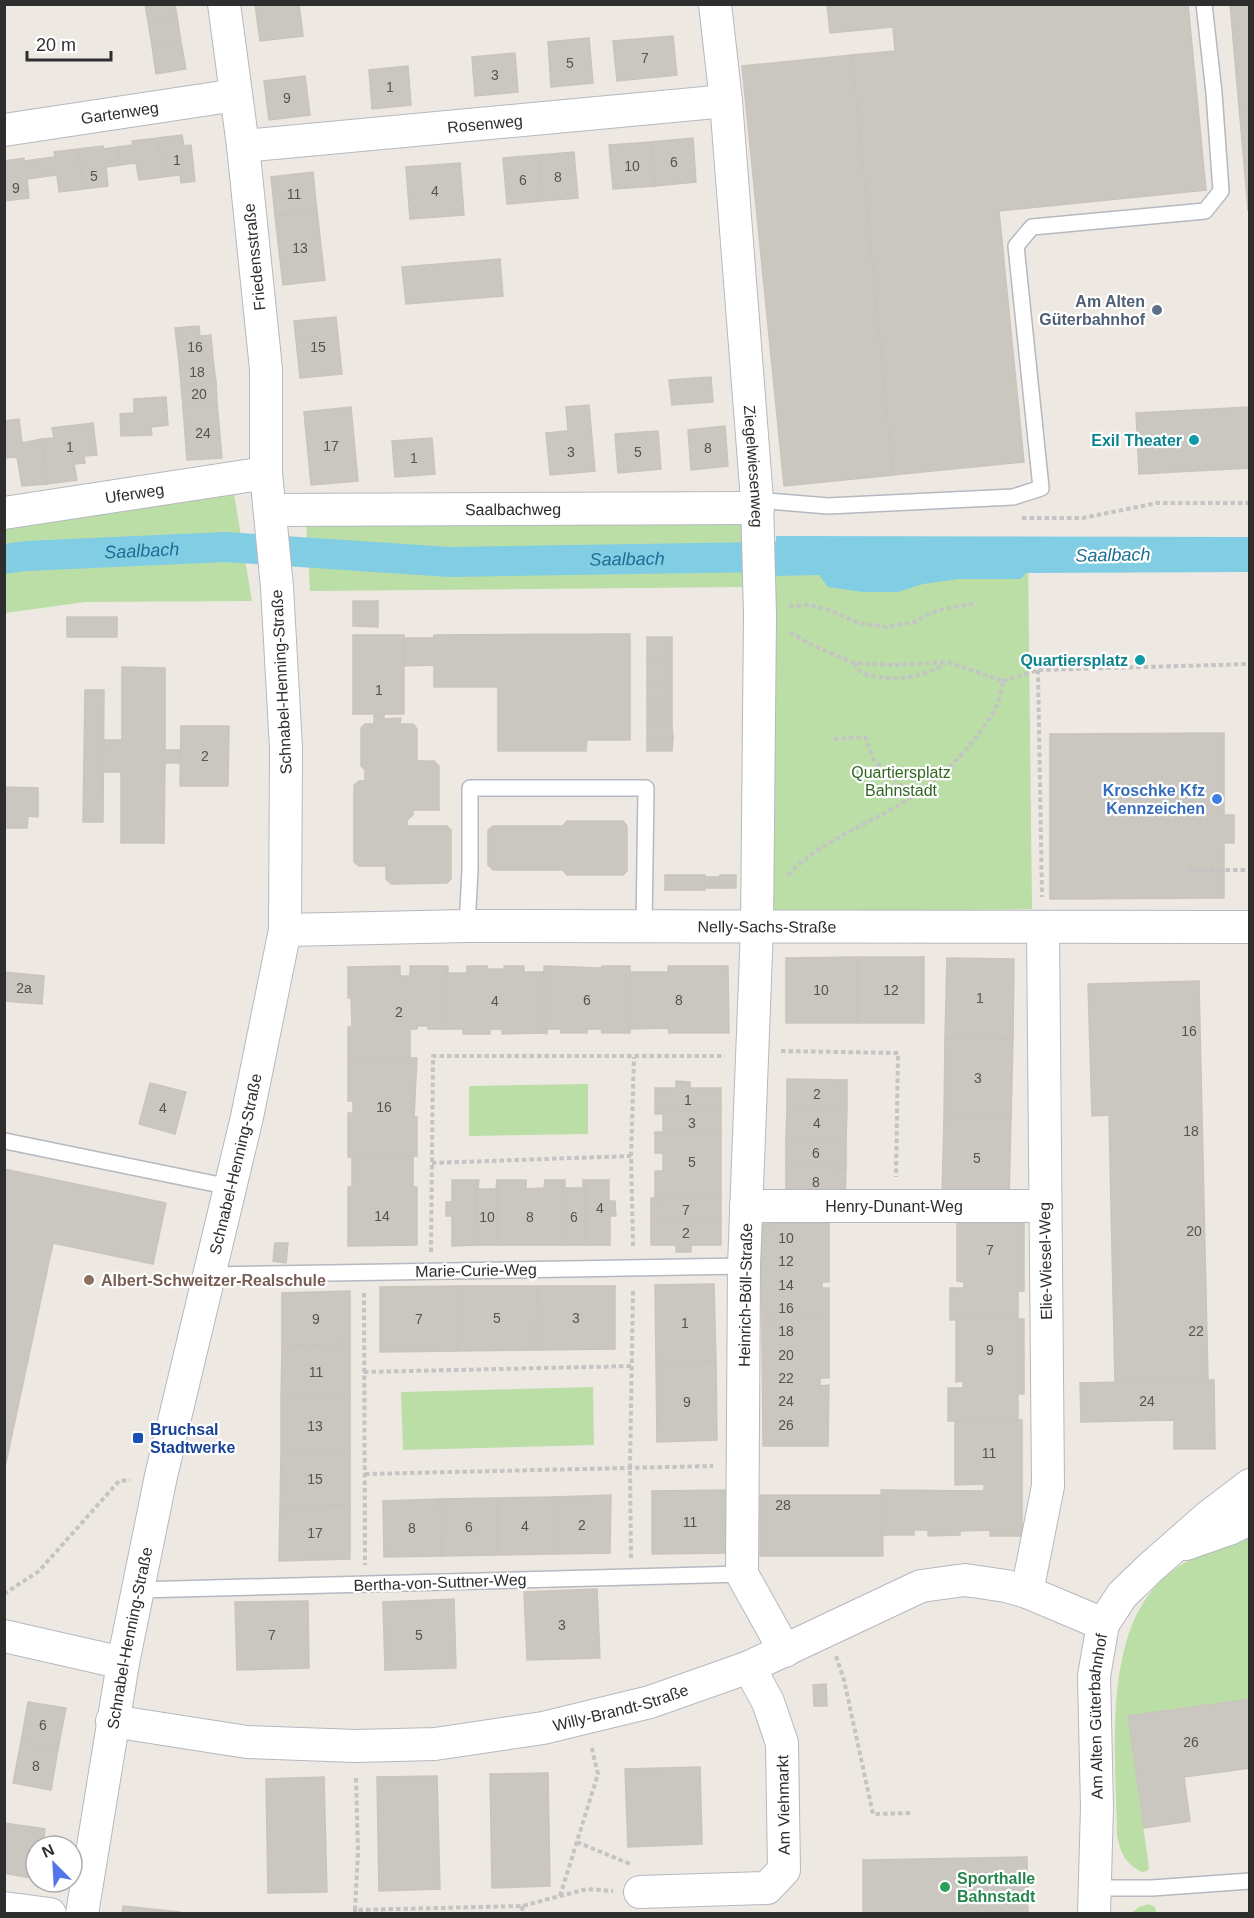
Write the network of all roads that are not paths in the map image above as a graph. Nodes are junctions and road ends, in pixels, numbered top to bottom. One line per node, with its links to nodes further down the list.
1 (224, 4): 4 (street, Friedensstraße)
2 (715, 4): 5 (street, Ziegelwiesenweg)
3 (1204, 4): 9 (lane)
4 (236, 95): 6 (street, Gartenweg); 7 (street, Friedensstraße)
5 (726, 101): 7 (street, Rosenweg); 9 (street, Ziegelwiesenweg)
6 (4, 130)
7 (243, 146): 8 (street, Friedensstraße)
8 (266, 473): 10 (street, Uferweg); 11 (street, Friedensstraße)
9 (758, 508): 11 (street, Saalbachweg); 12 (street, Ziegelwiesenweg)
10 (4, 513)
11 (270, 520): 17 (street, Schnabel-Henning-Straße)
12 (757, 917): 15 (street, Nelly-Sachs-Straße); 16 (street, Nelly-Sachs-Straße); 20 (street, Heinrich-Böll-Straße)
13 (467, 926): 15 (street, Nelly-Sachs-Straße); 15 (lane); 17 (street, Nelly-Sachs-Straße)
14 (1250, 927): 16 (street, Nelly-Sachs-Straße)
15 (644, 928)
16 (1043, 928): 21 (street, Elie-Wiesel-Weg)
17 (285, 930): 19 (street, Schnabel-Henning-Straße)
18 (5, 1142): 19 (lane)
19 (230, 1187): 23 (street, Schnabel-Henning-Straße)
20 (746, 1206): 21 (street, Henry-Dunant-Weg); 22 (street, Heinrich-Böll-Straße)
21 (1045, 1206): 29 (street, Elie-Wiesel-Weg)
22 (744, 1266): 23 (lane, Marie-Curie-Weg); 27 (street, Heinrich-Böll-Straße)
23 (208, 1275): 28 (street, Schnabel-Henning-Straße)
24 (1250, 1485): 26 (street, Am Alten Güterbahnhof)
25 (1250, 1519): 26 (street)
26 (1174, 1548): 30 (street, Am Alten Güterbahnhof)
27 (742, 1574): 28 (lane, Bertha-von-Suttner-Weg); 32 (street, Heinrich-Böll-Straße)
28 (138, 1590): 33 (street, Schnabel-Henning-Straße)
29 (1027, 1592): 30 (street, Willy-Brandt-Straße); 32 (street, Willy-Brandt-Straße)
30 (1103, 1624): 38 (street, Am Alten Güterbahnhof)
31 (4, 1636): 33 (street)
32 (785, 1651): 34 (street, Willy-Brandt-Straße)
33 (123, 1663): 35 (street, Schnabel-Henning-Straße)
34 (749, 1666): 35 (street, Willy-Brandt-Straße); 37 (street, Am Viehmarkt)
35 (112, 1721): 41 (street, Schnabel-Henning-Straße)
36 (1250, 1881): 38 (lane)
37 (640, 1892)
38 (1094, 1901)
39 (4, 1908): 40 (street)
40 (50, 1914)
41 (81, 1914)

